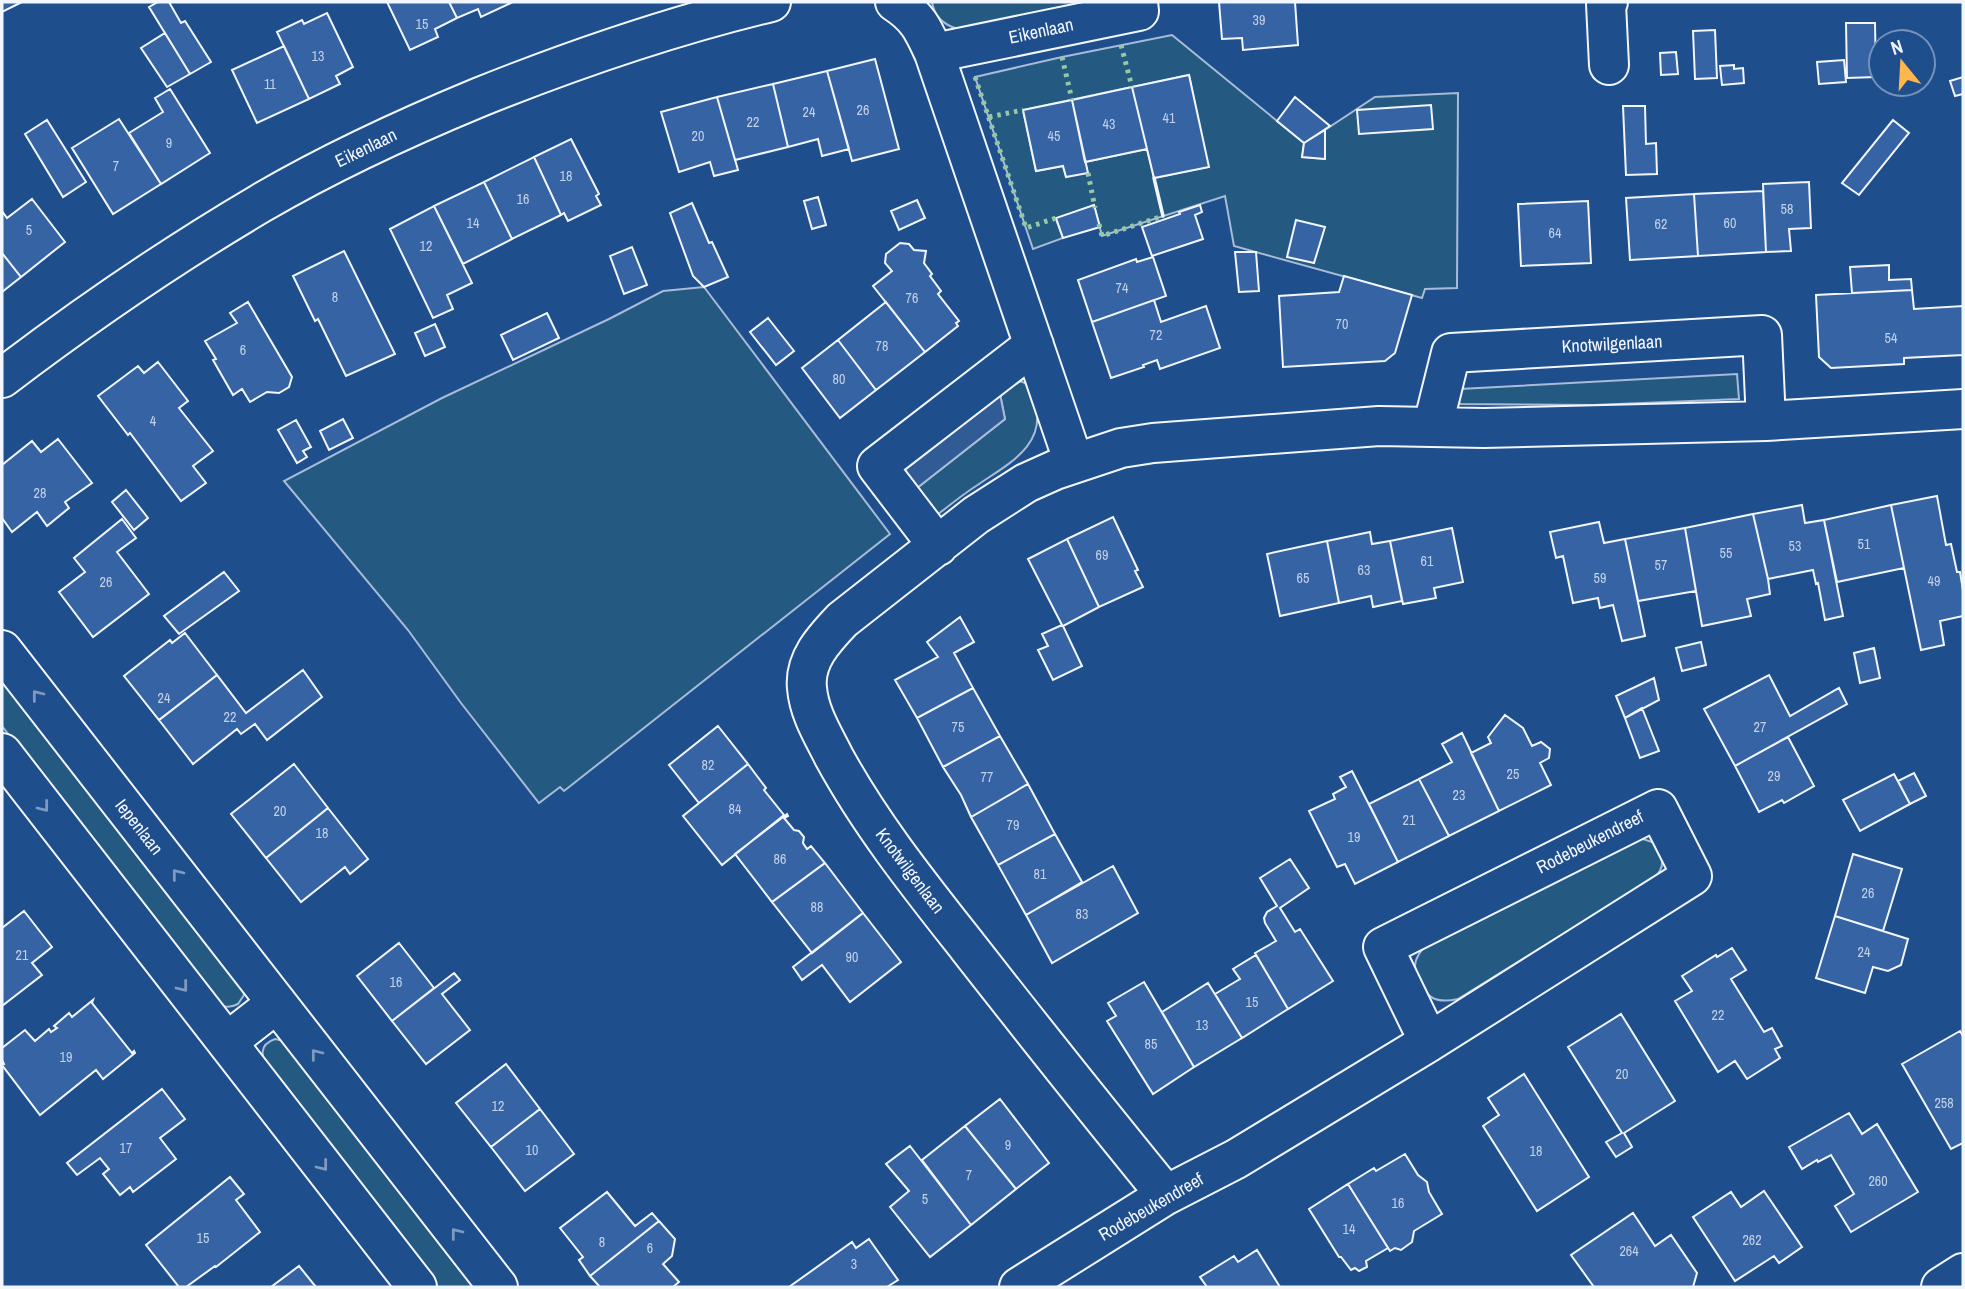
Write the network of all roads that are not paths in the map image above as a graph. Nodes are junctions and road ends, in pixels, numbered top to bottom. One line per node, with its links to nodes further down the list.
1 (771, 2): 8 (street, Eikenlaan)
2 (895, 2): 5 (street)
3 (1138, 2): 5 (street, Eikenlaan)
4 (1608, 2): 6 (street)
5 (934, 53): 7 (street)
6 (1609, 65)
7 (1034, 345): 12 (street); 13 (street)
8 (2, 378)
9 (1963, 409): 10 (street, Knotwilgenlaan)
10 (1766, 421): 11 (street, Knotwilgenlaan); 11 (street, Knotwilgenlaan)
11 (1433, 425): 12 (street, Knotwilgenlaan)
12 (1074, 463): 13 (street, Knotwilgenlaan)
13 (938, 546): 19 (street, Knotwilgenlaan)
14 (2, 650): 16 (street, Iepenlaan, one-way to 14)
15 (2, 753): 17 (street, one-way to 17)
16 (277, 1003): 17 (street); 22 (street, Iepenlaan, one-way to 16)
17 (227, 1042): 21 (street, one-way to 21)
18 (1429, 1042): 18 (street, Rodebeukendreef); 19 (street, Rodebeukendreef)
19 (1166, 1195): 23 (street, Rodebeukendreef)
20 (1963, 1273): 24 (street)
21 (417, 1287)
22 (498, 1287)
23 (1019, 1287)
24 (1941, 1287)

